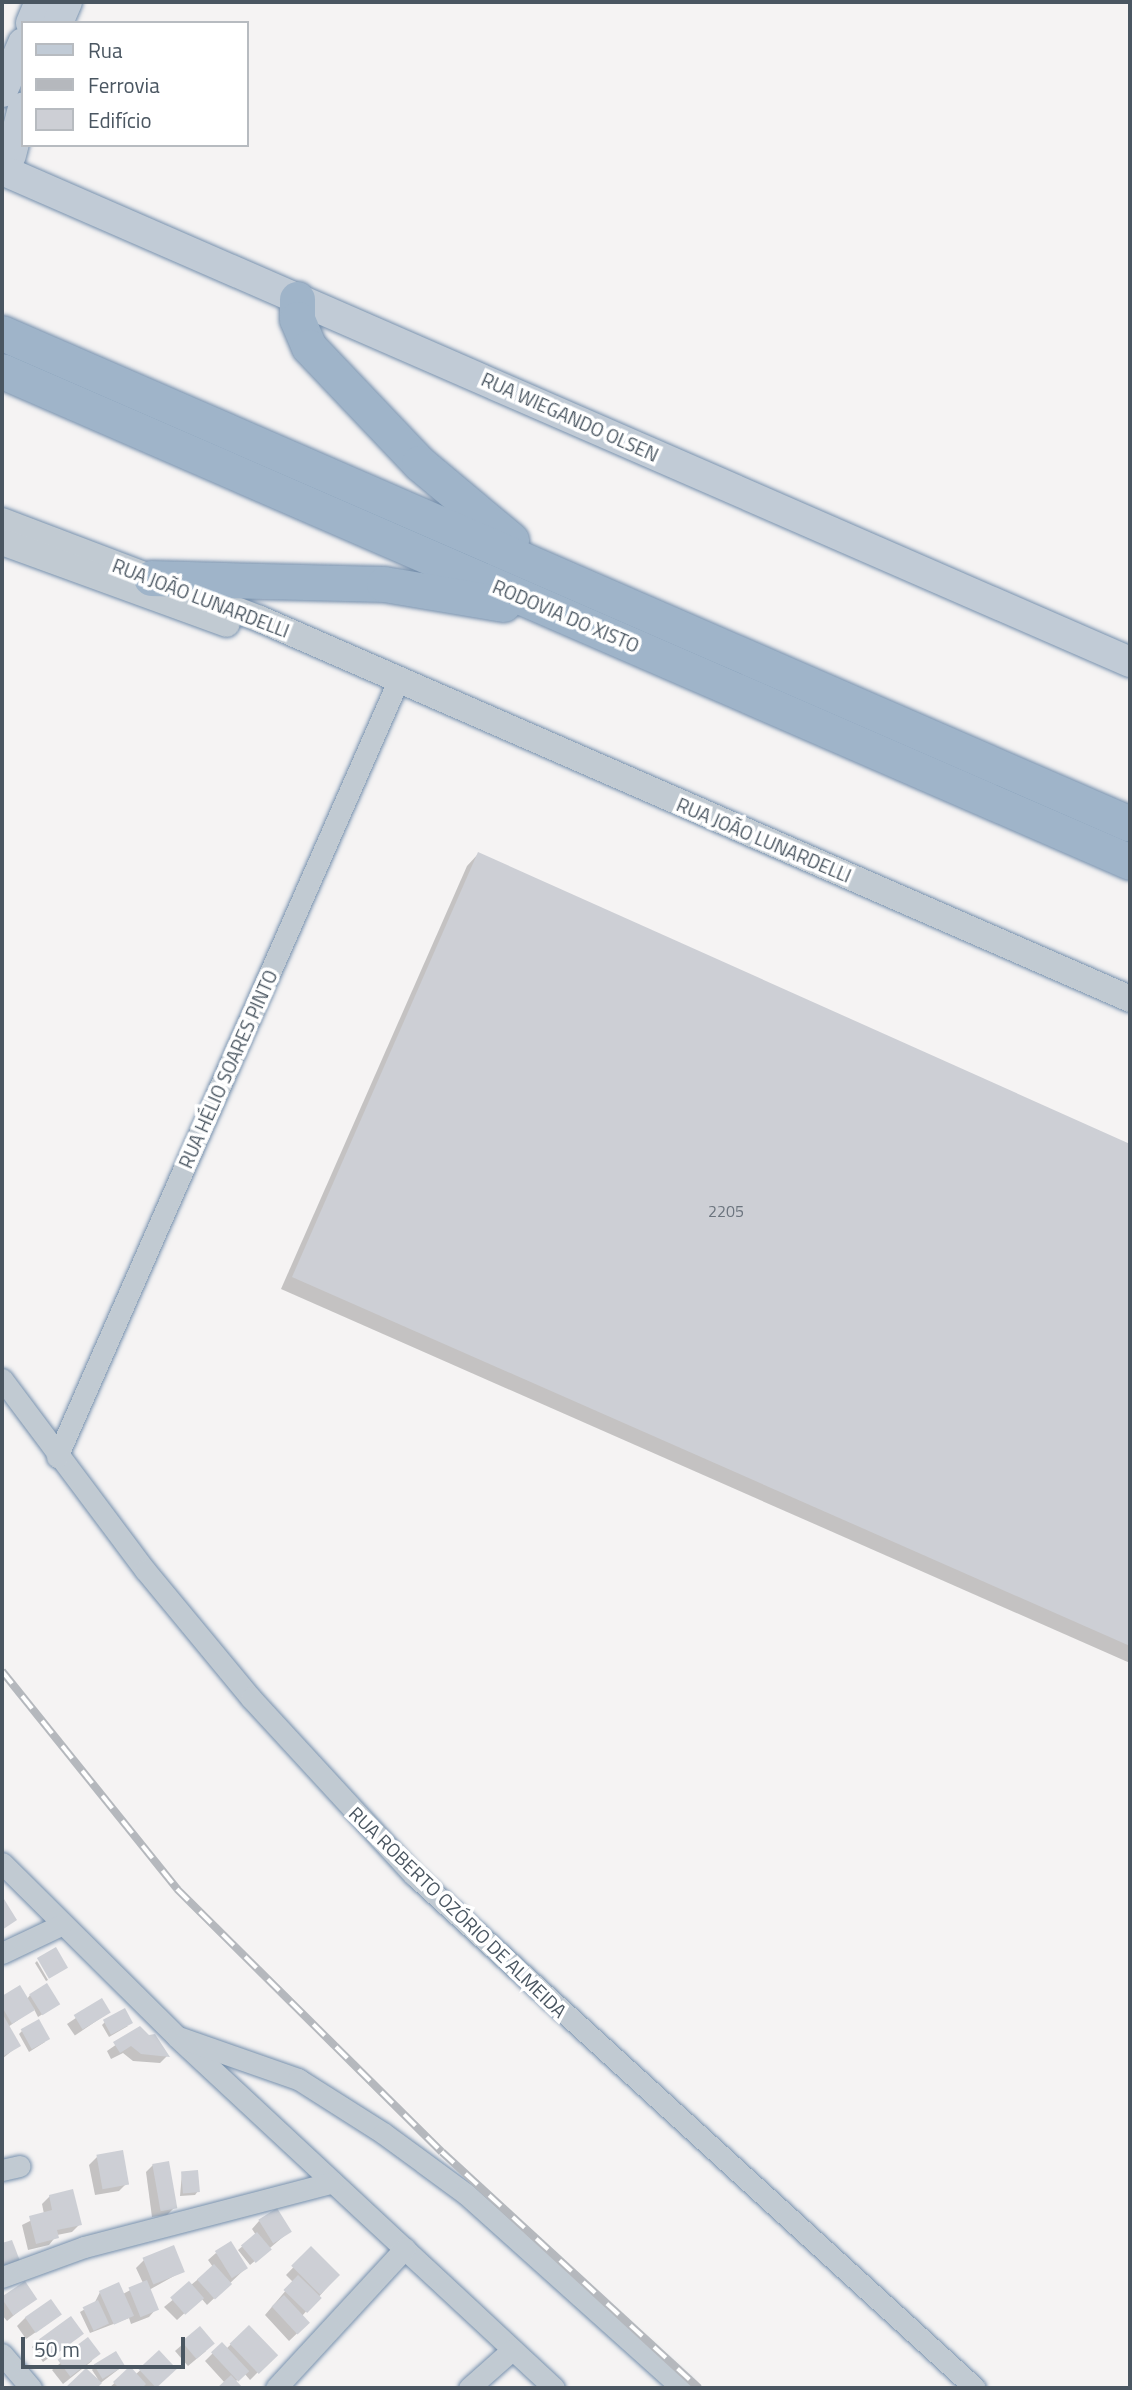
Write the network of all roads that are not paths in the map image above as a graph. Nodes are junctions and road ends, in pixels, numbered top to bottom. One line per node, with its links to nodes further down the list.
1 (40, 2): 3 (main road)
2 (67, 2): 4 (main road)
3 (32, 21)
4 (59, 21)
5 (21, 48): 6 (main road)
6 (2, 92)
7 (21, 114): 8 (main road)
8 (6, 162): 9 (main road, RUA WIEGANDO OLSEN)
9 (297, 299): 14 (highway); 17 (main road, RUA WIEGANDO OLSEN)
10 (2, 333): 14 (highway, RODOVIA DO XISTO)
11 (2, 371): 16 (highway, RODOVIA DO XISTO)
12 (2, 521): 15 (street, RUA JOÃO LUNARDELLI)
13 (2, 542): 15 (street, RUA JOÃO LUNARDELLI)
14 (578, 584): 19 (highway, RODOVIA DO XISTO)
15 (147, 587): 16 (highway); 18 (street, RUA JOÃO LUNARDELLI)
16 (569, 618): 20 (highway, RODOVIA DO XISTO)
17 (1130, 662)
18 (398, 681): 21 (street, RUA JOÃO LUNARDELLI); 23 (street, RUA HÉLIO SOARES PINTO)
19 (1130, 824)
20 (1130, 862)
21 (1130, 999)
22 (2, 1379): 23 (street, RUA ROBERTO OZÓRIO DE ALMEIDA)
23 (57, 1457): 38 (street, RUA ROBERTO OZÓRIO DE ALMEIDA)
24 (2, 1863): 25 (street)
25 (61, 1925): 26 (street); 27 (street)
26 (2, 1953)
27 (177, 2037): 28 (street); 37 (street)
28 (333, 2182): 29 (street); 30 (street)
29 (405, 2248): 31 (street); 34 (street)
30 (2, 2277)
31 (512, 2350): 35 (street); 36 (street)
32 (2, 2354): 33 (street)
33 (31, 2388)
34 (276, 2388)
35 (469, 2388)
36 (554, 2388)
37 (681, 2388)
38 (975, 2388)

